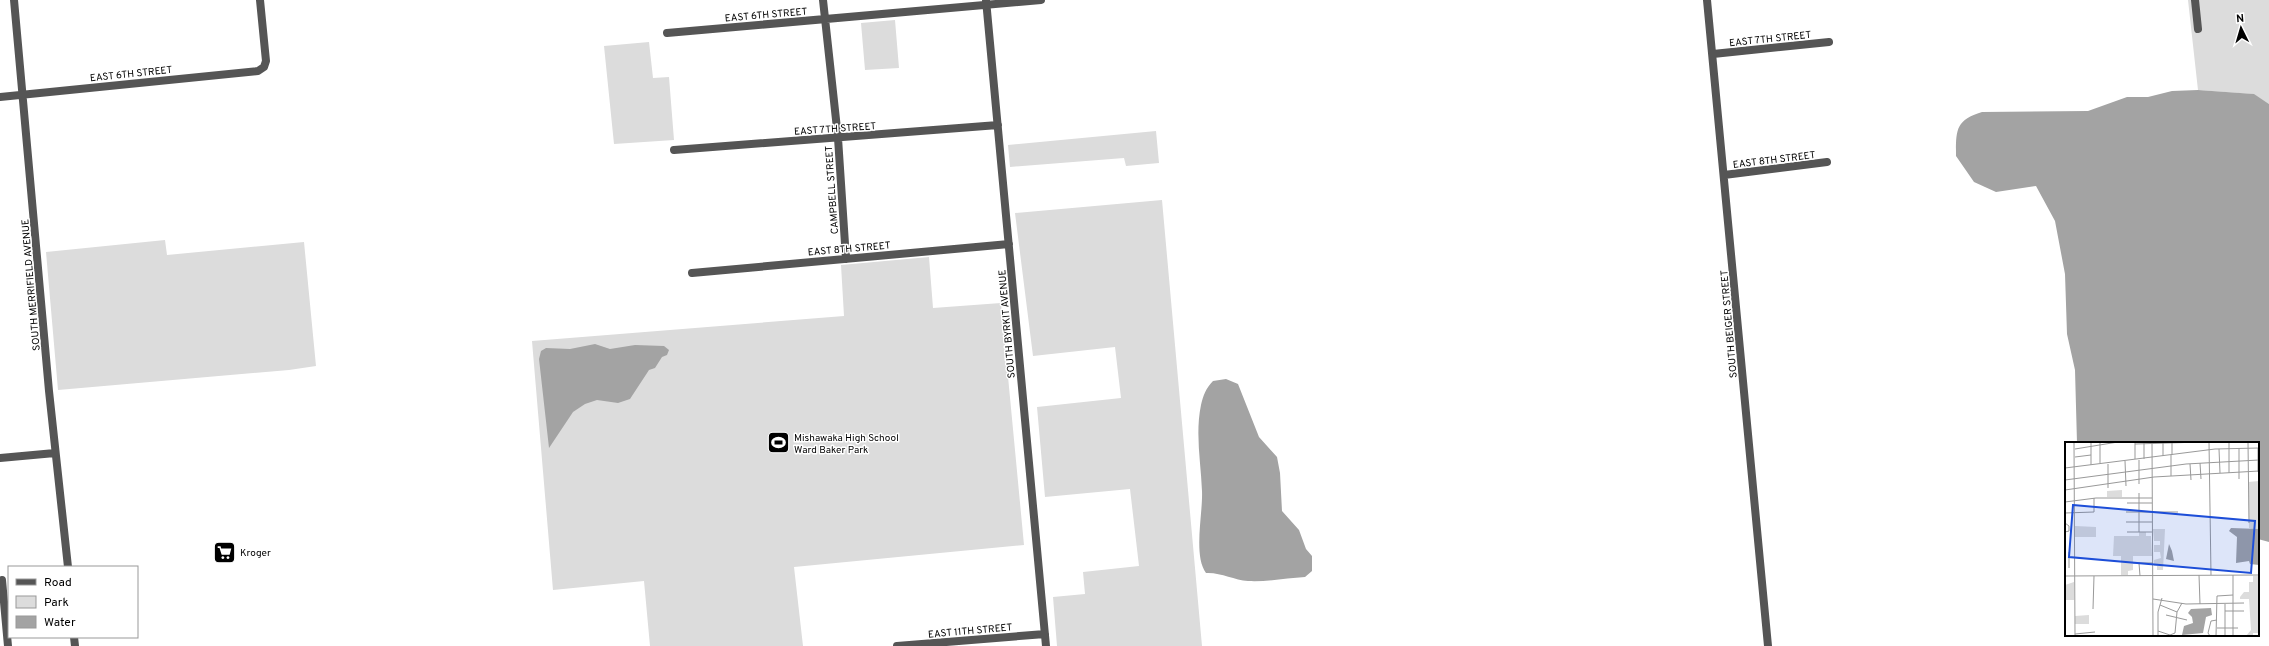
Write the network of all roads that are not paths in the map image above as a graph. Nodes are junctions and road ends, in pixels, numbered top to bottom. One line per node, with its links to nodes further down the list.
1 (14, 0): 13 (street, SOUTH MERRIFIELD AVENUE)
2 (260, 0): 13 (street, EAST 6TH STREET)
3 (823, 0): 8 (street, CAMPBELL STREET)
4 (1041, 0): 7 (street, EAST 6TH STREET)
5 (1707, 0): 12 (street, SOUTH BEIGER STREET)
6 (2195, 0): 9 (street)
7 (986, 2): 8 (street, EAST 6TH STREET); 15 (street, SOUTH BYRKIT AVENUE)
8 (825, 18): 10 (street, EAST 6TH STREET); 16 (street, CAMPBELL STREET)
9 (2198, 29)
10 (667, 33)
11 (1829, 42): 12 (street, EAST 7TH STREET)
12 (1713, 54): 19 (street, SOUTH BEIGER STREET)
13 (22, 94): 14 (street, EAST 6TH STREET); 23 (street, SOUTH MERRIFIELD AVENUE)
14 (0, 97)
15 (998, 125): 16 (street, EAST 7TH STREET); 20 (street, SOUTH BYRKIT AVENUE)
16 (838, 138): 17 (street, EAST 7TH STREET); 21 (street, CAMPBELL STREET)
17 (674, 150)
18 (1827, 162): 19 (street, EAST 8TH STREET)
19 (1724, 175): 31 (street, SOUTH BEIGER STREET)
20 (1008, 244): 21 (street, EAST 8TH STREET); 27 (street, SOUTH BYRKIT AVENUE)
21 (846, 259): 22 (street, EAST 8TH STREET)
22 (692, 273)
23 (55, 453): 24 (street); 25 (street, SOUTH MERRIFIELD AVENUE)
24 (0, 458)
25 (68, 566)
26 (4, 579): 28 (street)
27 (1045, 634): 29 (street, EAST 11TH STREET); 30 (street, SOUTH BYRKIT AVENUE)
28 (8, 646)
29 (897, 646)
30 (1046, 646)
31 (1768, 646)

